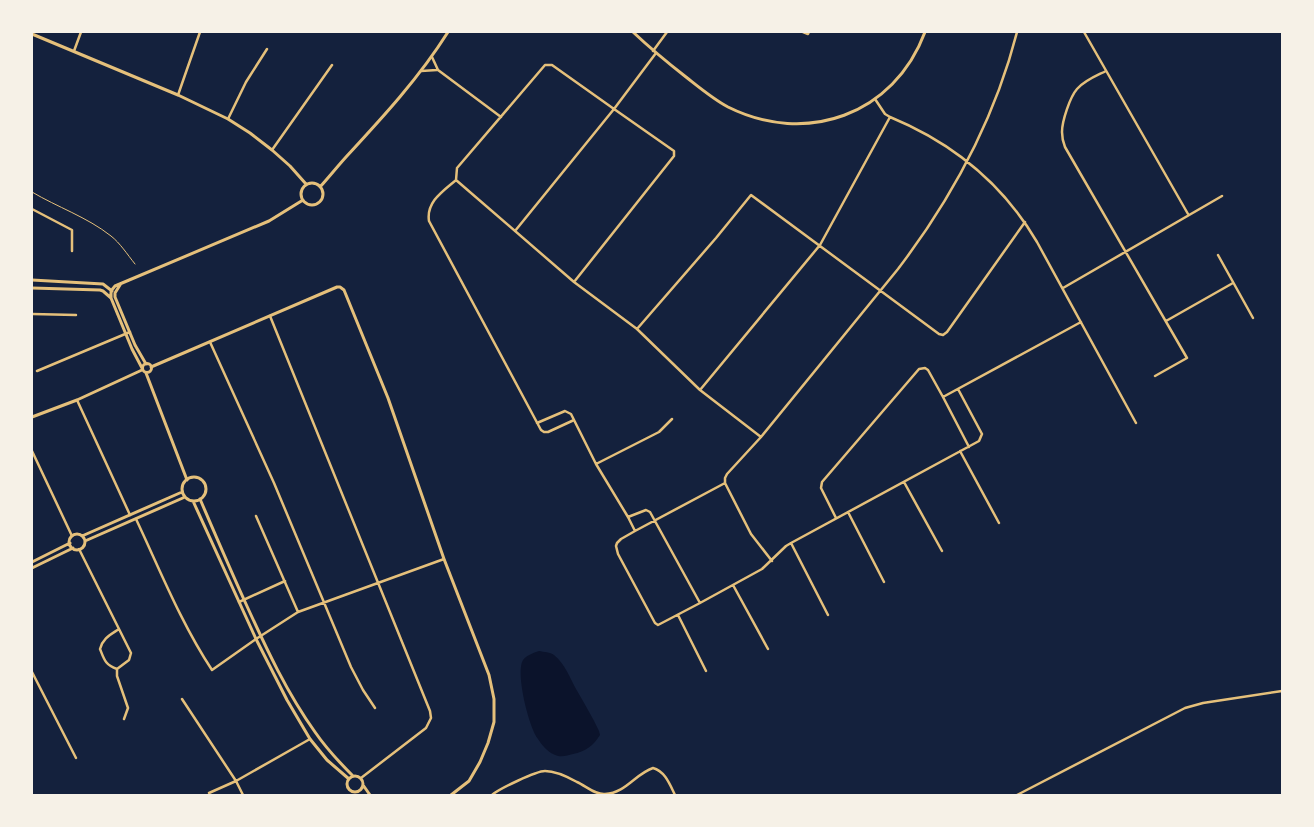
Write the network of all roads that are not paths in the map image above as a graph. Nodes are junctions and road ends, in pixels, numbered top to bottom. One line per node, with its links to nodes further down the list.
1 (81, 32): 13 (street)
2 (200, 32): 20 (street)
3 (448, 32): 15 (street)
4 (633, 32): 14 (street)
5 (667, 32): 14 (street)
6 (803, 32): 7 (street)
7 (809, 32)
8 (926, 32): 21 (street)
9 (1018, 32): 27 (street)
10 (1084, 32): 19 (street)
11 (32, 34): 13 (street)
12 (267, 49): 25 (street)
13 (74, 51): 20 (street)
14 (655, 52): 21 (street); 22 (street)
15 (432, 58): 17 (street); 18 (street)
16 (332, 65): 26 (street)
17 (438, 70): 18 (street); 23 (street)
18 (421, 71): 30 (street)
19 (1106, 71): 34 (street); 39 (street)
20 (178, 95): 25 (street)
21 (875, 99): 24 (street)
22 (614, 110): 23 (street); 36 (street); 43 (street)
23 (501, 117): 28 (street)
24 (890, 117): 27 (street); 37 (street)
25 (228, 119): 26 (street)
26 (272, 150): 29 (street)
27 (967, 160): 35 (street); 48 (street)
28 (456, 180): 36 (street); 73 (street)
29 (306, 184): 30 (street); 32 (street)
30 (320, 187): 32 (street)
31 (1222, 196): 34 (street)
32 (303, 200): 42 (street)
33 (32, 209): 38 (street)
34 (1188, 214): 39 (street)
35 (1025, 222): 46 (street); 48 (street)
36 (515, 231): 43 (street)
37 (820, 245): 48 (street); 57 (street); 67 (street)
38 (72, 251)
39 (1126, 252): 46 (street); 55 (street)
40 (1218, 255): 44 (street)
41 (32, 280): 47 (street)
42 (122, 282): 47 (street); 49 (street)
43 (574, 282): 57 (street)
44 (1233, 283): 54 (street); 55 (street)
45 (32, 288): 50 (street)
46 (1063, 288): 56 (street)
47 (111, 290): 49 (street); 50 (street)
48 (881, 291): 75 (street)
49 (115, 293): 58 (street)
50 (111, 298): 59 (street)
51 (32, 314): 52 (street)
52 (76, 315)
53 (270, 316): 60 (street); 104 (street); 109 (street)
54 (1253, 318)
55 (1166, 321): 65 (street)
56 (1081, 322): 66 (street); 74 (street)
57 (637, 329): 67 (street)
58 (130, 332): 59 (street); 61 (street)
59 (125, 334): 63 (street); 64 (street)
60 (210, 342): 62 (street); 114 (street)
61 (146, 364): 62 (street); 64 (street)
62 (151, 367): 64 (street)
63 (37, 371)
64 (143, 371): 69 (street); 80 (street)
65 (1156, 376)
66 (958, 389): 68 (street); 76 (street)
67 (700, 390): 75 (street)
68 (943, 396): 76 (street); 91 (street)
69 (77, 400): 70 (street); 88 (street)
70 (32, 417)
71 (672, 419): 79 (street)
72 (574, 420): 73 (street); 73 (street); 79 (street)
73 (537, 423)
74 (1136, 423)
75 (761, 437): 82 (street)
76 (969, 447): 77 (street)
77 (960, 451): 81 (street); 94 (street)
78 (32, 452): 96 (street)
79 (596, 464): 90 (street)
80 (187, 480): 83 (street); 85 (street)
81 (904, 482): 87 (street); 103 (street)
82 (725, 483): 93 (street); 105 (street)
83 (182, 492): 84 (street); 88 (street)
84 (185, 497): 86 (street); 92 (street)
85 (200, 499): 86 (street); 112 (street)
86 (193, 501): 113 (street)
87 (848, 512): 91 (street); 110 (street)
88 (130, 515): 97 (street)
89 (256, 516): 108 (street)
90 (628, 517): 93 (street); 95 (street)
91 (836, 518): 100 (street)
92 (136, 519): 98 (street); 121 (street)
93 (654, 521): 95 (street); 115 (street)
94 (999, 523)
95 (635, 531): 117 (street)
96 (72, 536): 97 (street); 99 (street)
97 (82, 536): 98 (street)
98 (85, 541): 102 (street)
99 (70, 543): 101 (street); 106 (street)
100 (791, 543): 105 (street); 118 (street)
101 (73, 548): 102 (street); 107 (street)
102 (79, 549): 119 (street)
103 (942, 551)
104 (444, 559): 109 (street); 142 (street)
105 (772, 561): 111 (street)
106 (32, 562)
107 (32, 568)
108 (285, 581): 112 (street); 116 (street)
109 (378, 582): 114 (street); 133 (street)
110 (884, 582)
111 (733, 585): 115 (street); 122 (street)
112 (244, 600): 113 (street); 120 (street)
113 (239, 602): 121 (street)
114 (323, 602): 116 (street); 128 (street)
115 (700, 603): 117 (street)
116 (298, 612): 120 (street)
117 (678, 615): 124 (street)
118 (828, 615)
119 (119, 629): 123 (street); 123 (street)
120 (260, 636): 121 (street); 132 (street)
121 (256, 639): 130 (street)
122 (768, 649)
123 (117, 669): 129 (street)
124 (706, 671)
125 (32, 672): 131 (street)
126 (1282, 691): 145 (street)
127 (182, 699): 135 (street)
128 (375, 708)
129 (124, 719)
130 (310, 739): 134 (street); 135 (street)
131 (76, 758)
132 (353, 776): 133 (street); 134 (street)
133 (361, 778): 136 (street)
134 (349, 779): 137 (street)
135 (236, 781): 138 (street); 139 (street)
136 (363, 785): 137 (street); 141 (street)
137 (358, 791): 140 (street)
138 (209, 793)
139 (243, 795)
140 (361, 795)
141 (370, 795)
142 (451, 795)
143 (492, 795): 144 (street)
144 (675, 795)
145 (1017, 795)

